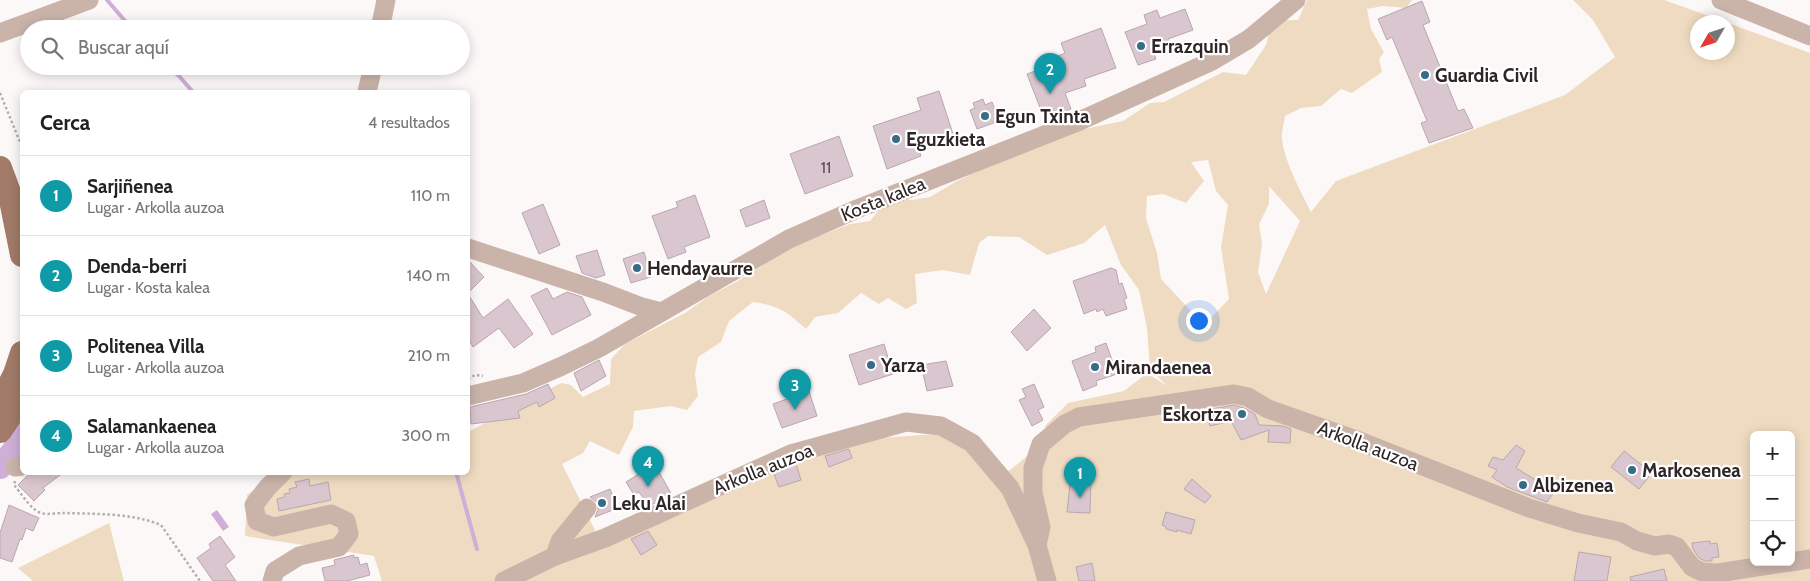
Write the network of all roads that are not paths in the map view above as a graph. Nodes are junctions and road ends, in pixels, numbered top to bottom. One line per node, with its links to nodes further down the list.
1 (89, 0): 5 (street)
2 (386, 0): 6 (street)
3 (1296, 0): 17 (street, Kosta kalea)
4 (1721, 0): 9 (street)
5 (35, 20)
6 (382, 20)
7 (20, 26): 8 (street)
8 (0, 33)
9 (1810, 36)
10 (371, 75): 11 (street)
11 (367, 90)
12 (0, 148): 14 (main road)
13 (0, 168): 15 (main road)
14 (20, 212)
15 (20, 245)
16 (470, 249): 17 (street)
17 (661, 312): 18 (street, Kosta kalea)
18 (470, 396)
19 (280, 475): 26 (street)
20 (587, 508): 22 (street)
21 (1037, 545): 22 (street, Arkolla auzoa); 25 (street, Arkolla auzoa); 28 (street, Arkolla auzoa)
22 (555, 556): 27 (street, Arkolla auzoa)
23 (1810, 559): 24 (street, Arkolla auzoa)
24 (1795, 561)
25 (1764, 566)
26 (272, 581)
27 (504, 581)
28 (1048, 581)

